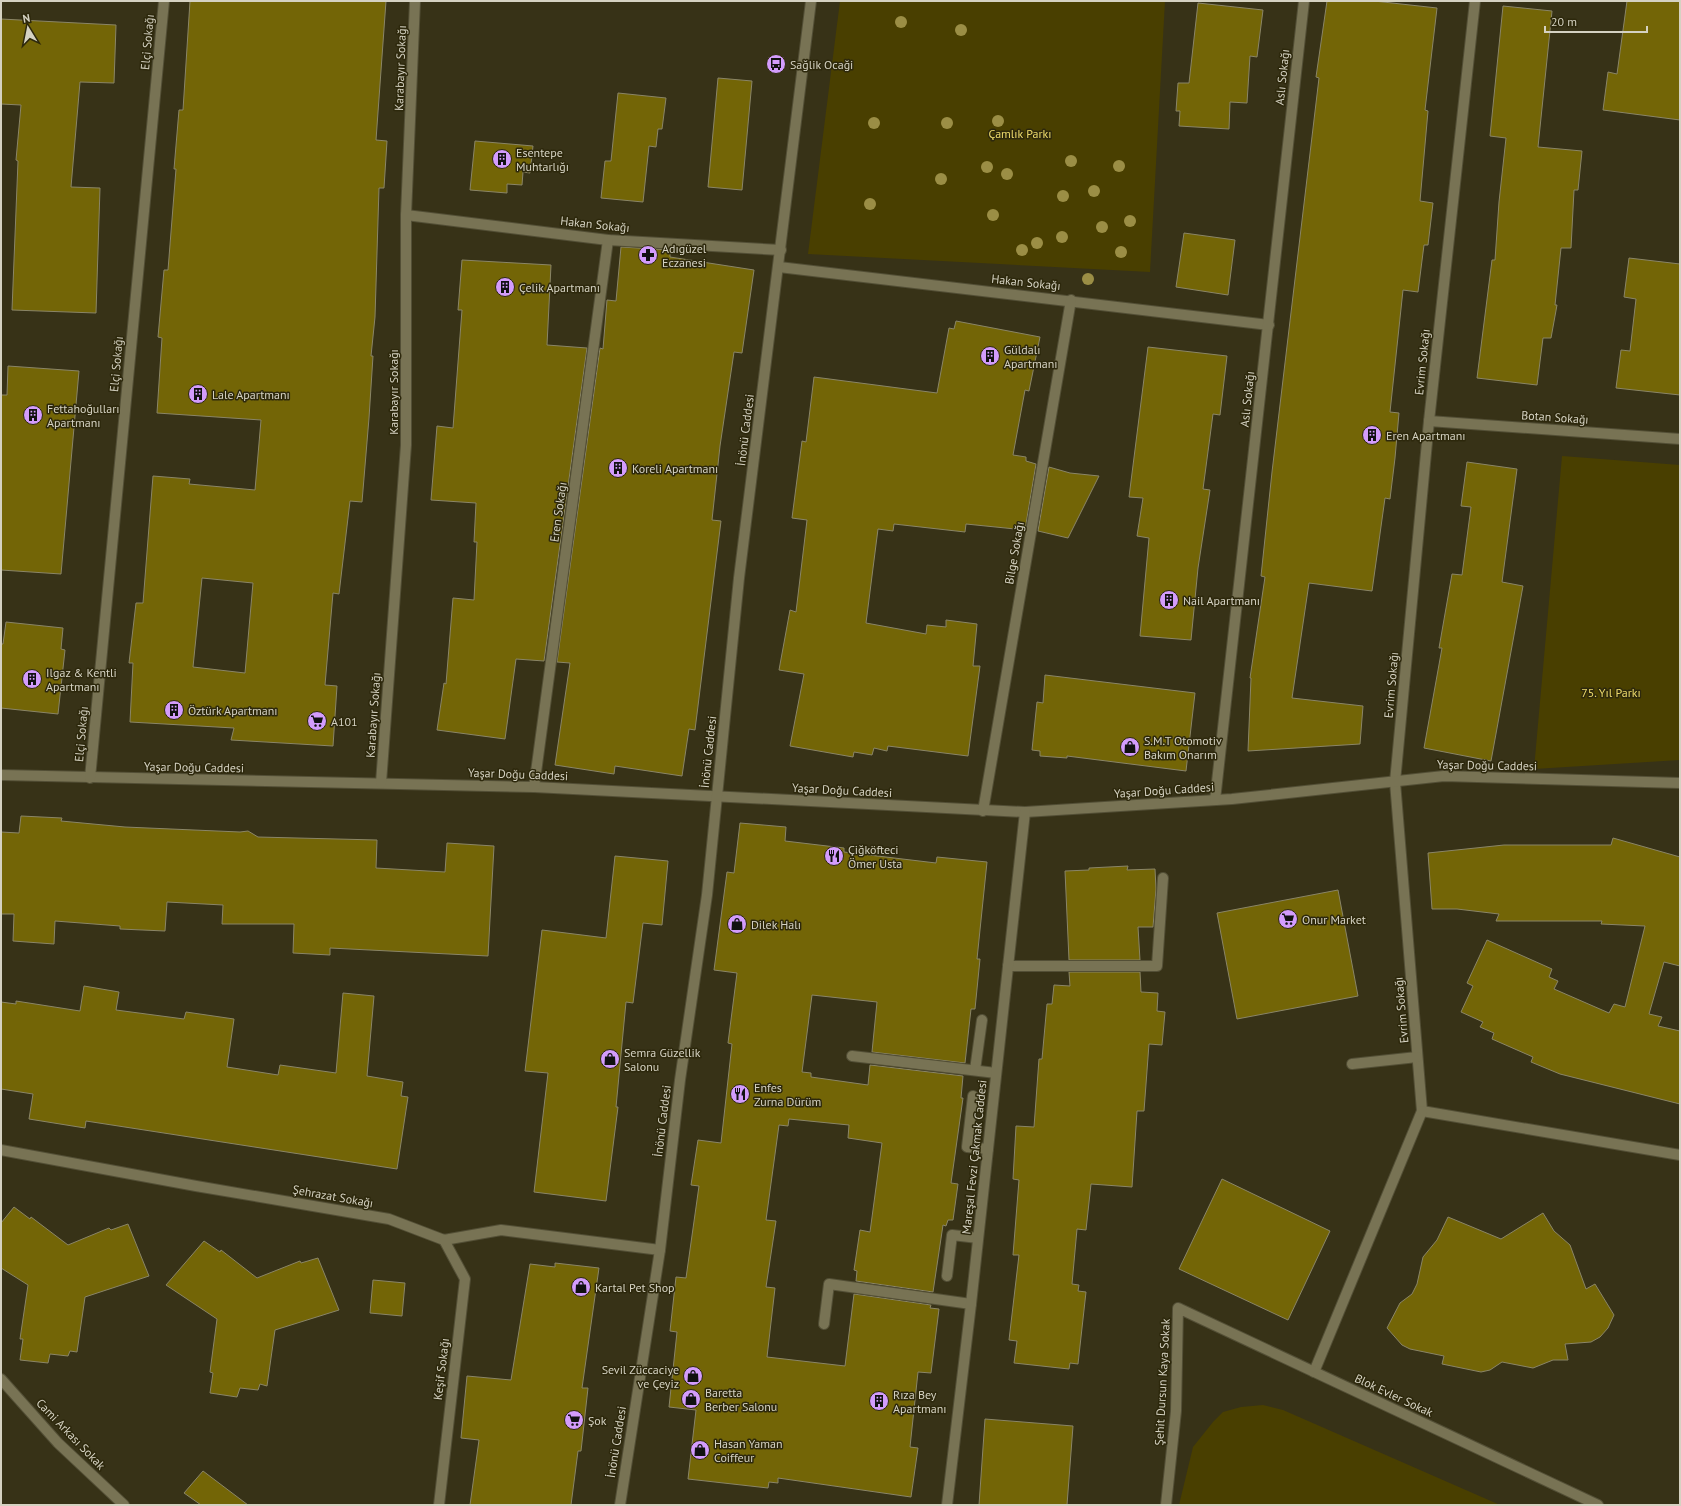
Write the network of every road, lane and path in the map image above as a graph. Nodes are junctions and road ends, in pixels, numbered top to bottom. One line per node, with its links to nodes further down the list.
1 (164, 1): 15 (street, Elçi Sokağı)
2 (415, 1): 6 (street, Karabayır Sokağı)
3 (811, 1): 8 (street, İnönü Caddesi)
4 (1304, 1): 11 (street, Aslı Sokağı)
5 (1475, 1): 12 (street, Evrim Sokağı)
6 (406, 215): 7 (street, Hakan Sokağı); 17 (street, Karabayır Sokağı)
7 (608, 240): 8 (street, Hakan Sokağı); 19 (street, Eren Sokağı)
8 (781, 250): 9 (street, İnönü Caddesi)
9 (779, 267): 10 (street, Hakan Sokağı); 20 (street, İnönü Caddesi)
10 (1071, 300): 11 (street, Hakan Sokağı); 22 (street, Bilge Sokağı)
11 (1269, 324): 21 (street, Aslı Sokağı)
12 (1429, 421): 13 (street, Botan Sokağı); 16 (street, Evrim Sokağı)
13 (1680, 439)
14 (1, 775): 15 (street, Yaşar Doğu Caddesi)
15 (90, 778): 17 (street, Yaşar Doğu Caddesi)
16 (1395, 782): 18 (street, Yaşar Doğu Caddesi); 21 (street, Yaşar Doğu Caddesi); 28 (street, Evrim Sokağı)
17 (381, 783): 19 (street, Yaşar Doğu Caddesi)
18 (1680, 783)
19 (534, 787): 20 (street, Yaşar Doğu Caddesi)
20 (716, 795): 22 (street, Yaşar Doğu Caddesi); 39 (street, İnönü Caddesi)
21 (1215, 800): 23 (street, Yaşar Doğu Caddesi)
22 (983, 811): 23 (street, Yaşar Doğu Caddesi)
23 (1025, 812): 25 (street, Mareşal Fevzi Çakmak Caddesi)
24 (1163, 878): 25 (street)
25 (1008, 966): 31 (street, Mareşal Fevzi Çakmak Caddesi)
26 (982, 1020): 30 (street)
27 (852, 1056): 30 (street)
28 (1418, 1057): 29 (street); 33 (street, Evrim Sokağı)
29 (1352, 1064)
30 (975, 1070): 31 (street)
31 (996, 1073): 34 (street, Mareşal Fevzi Çakmak Caddesi)
32 (973, 1096): 34 (street)
33 (1422, 1111): 36 (street); 44 (street)
34 (988, 1149): 37 (street, Mareşal Fevzi Çakmak Caddesi)
35 (1, 1150): 38 (street, Şehrazat Sokağı)
36 (1680, 1155)
37 (978, 1238): 40 (street); 41 (street, Mareşal Fevzi Çakmak Caddesi)
38 (444, 1240): 39 (street); 47 (street, Keşif Sokağı)
39 (660, 1250): 48 (street, İnönü Caddesi)
40 (948, 1276)
41 (971, 1304): 43 (street); 49 (street, Mareşal Fevzi Çakmak Caddesi)
42 (1178, 1308): 44 (street, Blok Evler Sokak); 50 (street, Şehit Dursun Kaya Sokak)
43 (824, 1324)
44 (1314, 1372): 51 (street, Blok Evler Sokak)
45 (1, 1379): 46 (street, Cami Arkası Sokak)
46 (124, 1505)
47 (439, 1505)
48 (620, 1505)
49 (947, 1505)
50 (1166, 1505)
51 (1598, 1505)

